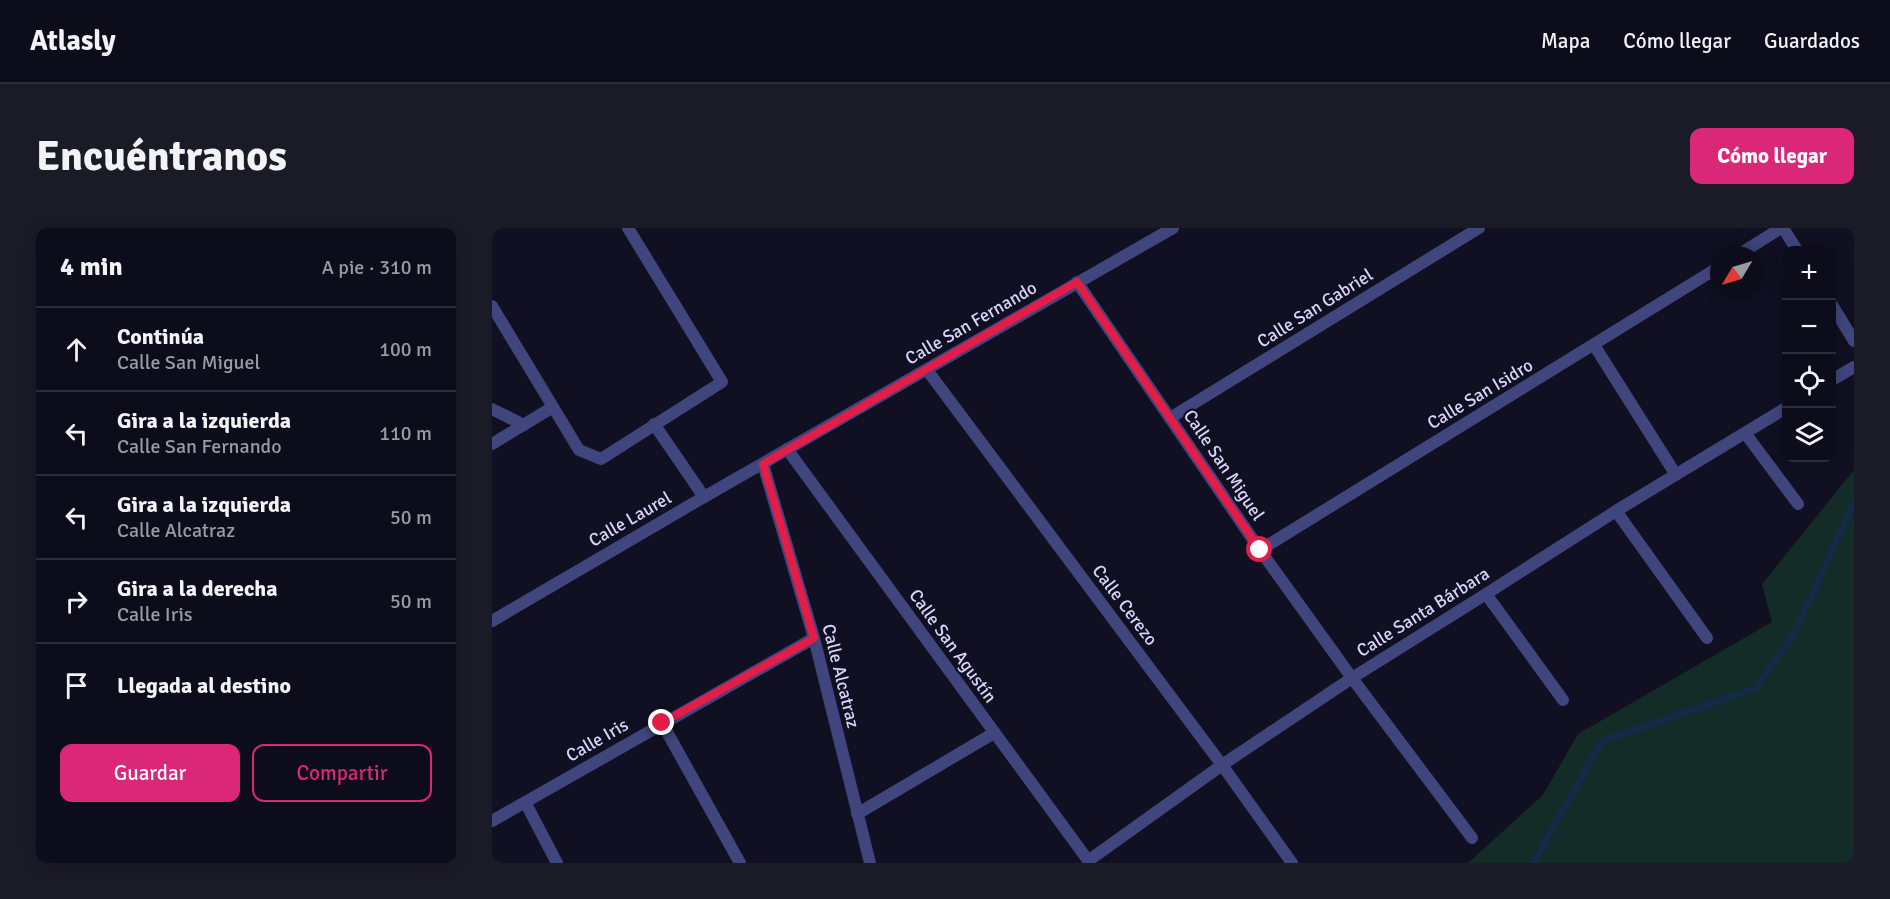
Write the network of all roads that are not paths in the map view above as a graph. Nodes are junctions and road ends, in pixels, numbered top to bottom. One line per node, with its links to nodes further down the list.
1 (628, 228): 20 (street)
2 (1479, 228): 19 (street, Calle San Gabriel)
3 (1782, 228): 5 (street); 6 (street)
4 (1166, 230): 8 (street, Calle San Fernando)
5 (1753, 246)
6 (1794, 246)
7 (1710, 273): 12 (street, Calle San Isidro)
8 (1077, 282): 14 (street, Calle San Fernando); 19 (street, Calle San Miguel)
9 (492, 306): 16 (street)
10 (1836, 312): 11 (street)
11 (1854, 341)
12 (1594, 345): 26 (street); 30 (street, Calle San Isidro)
13 (1854, 367): 15 (street)
14 (927, 370): 24 (street, Calle San Fernando); 39 (street, Calle Cerezo)
15 (1836, 378)
16 (553, 407): 20 (street); 21 (street)
17 (492, 409): 21 (street)
18 (1782, 410): 22 (street, Calle Santa Bárbara)
19 (1170, 418): 30 (street, Calle San Miguel)
20 (654, 424): 27 (street)
21 (524, 425): 23 (street)
22 (1745, 432): 26 (street, Calle Santa Bárbara); 28 (street)
23 (492, 444)
24 (787, 449): 25 (street, Calle Laurel); 38 (street, Calle San Agustín)
25 (763, 464): 27 (street, Calle Laurel); 33 (street, Calle Alcatraz)
26 (1676, 475): 29 (street, Calle Santa Bárbara)
27 (704, 497): 32 (street, Calle Laurel)
28 (1798, 504)
29 (1616, 511): 31 (street, Calle Santa Bárbara); 34 (street)
30 (1260, 550): 35 (street, Calle San Miguel)
31 (1486, 594): 35 (street, Calle Santa Bárbara); 36 (street)
32 (492, 621)
33 (814, 638): 37 (street, Calle Iris); 41 (street, Calle Alcatraz)
34 (1707, 638)
35 (1352, 678): 39 (street, Calle Santa Bárbara); 43 (street, Calle San Miguel)
36 (1563, 700)
37 (662, 723): 40 (street, Calle Iris); 46 (street)
38 (994, 733): 41 (street); 44 (street, Calle San Agustín)
39 (1222, 765): 44 (street, Calle Santa Bárbara); 48 (street, Calle Cerezo)
40 (525, 802): 42 (street, Calle Iris); 45 (street)
41 (857, 814): 47 (street, Calle Alcatraz)
42 (492, 821)
43 (1472, 838)
44 (1089, 862)
45 (557, 863)
46 (740, 863)
47 (870, 863)
48 (1292, 863)

